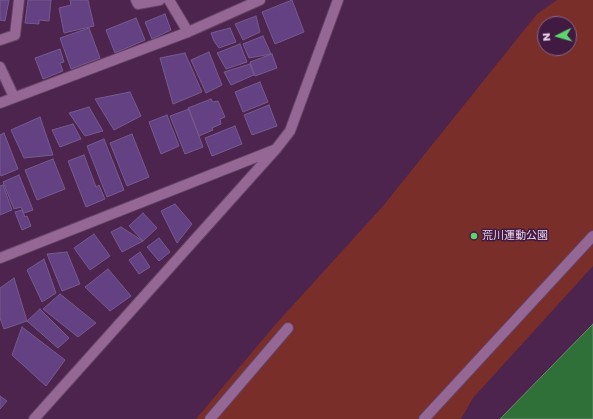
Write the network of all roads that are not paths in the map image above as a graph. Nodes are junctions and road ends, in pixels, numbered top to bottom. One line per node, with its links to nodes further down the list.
1 (19, 0): 9 (street)
2 (136, 0): 3 (street)
3 (160, 0)
4 (169, 0): 8 (street)
5 (260, 0): 7 (street)
6 (338, 0): 13 (street)
7 (246, 3): 8 (street)
8 (188, 32): 11 (street)
9 (0, 40)
10 (0, 67): 11 (street)
11 (14, 97): 12 (street)
12 (0, 103)
13 (276, 149): 15 (street); 17 (street)
14 (593, 236): 19 (street)
15 (0, 258)
16 (288, 328): 18 (street)
17 (34, 419)
18 (210, 419)
19 (424, 419)

